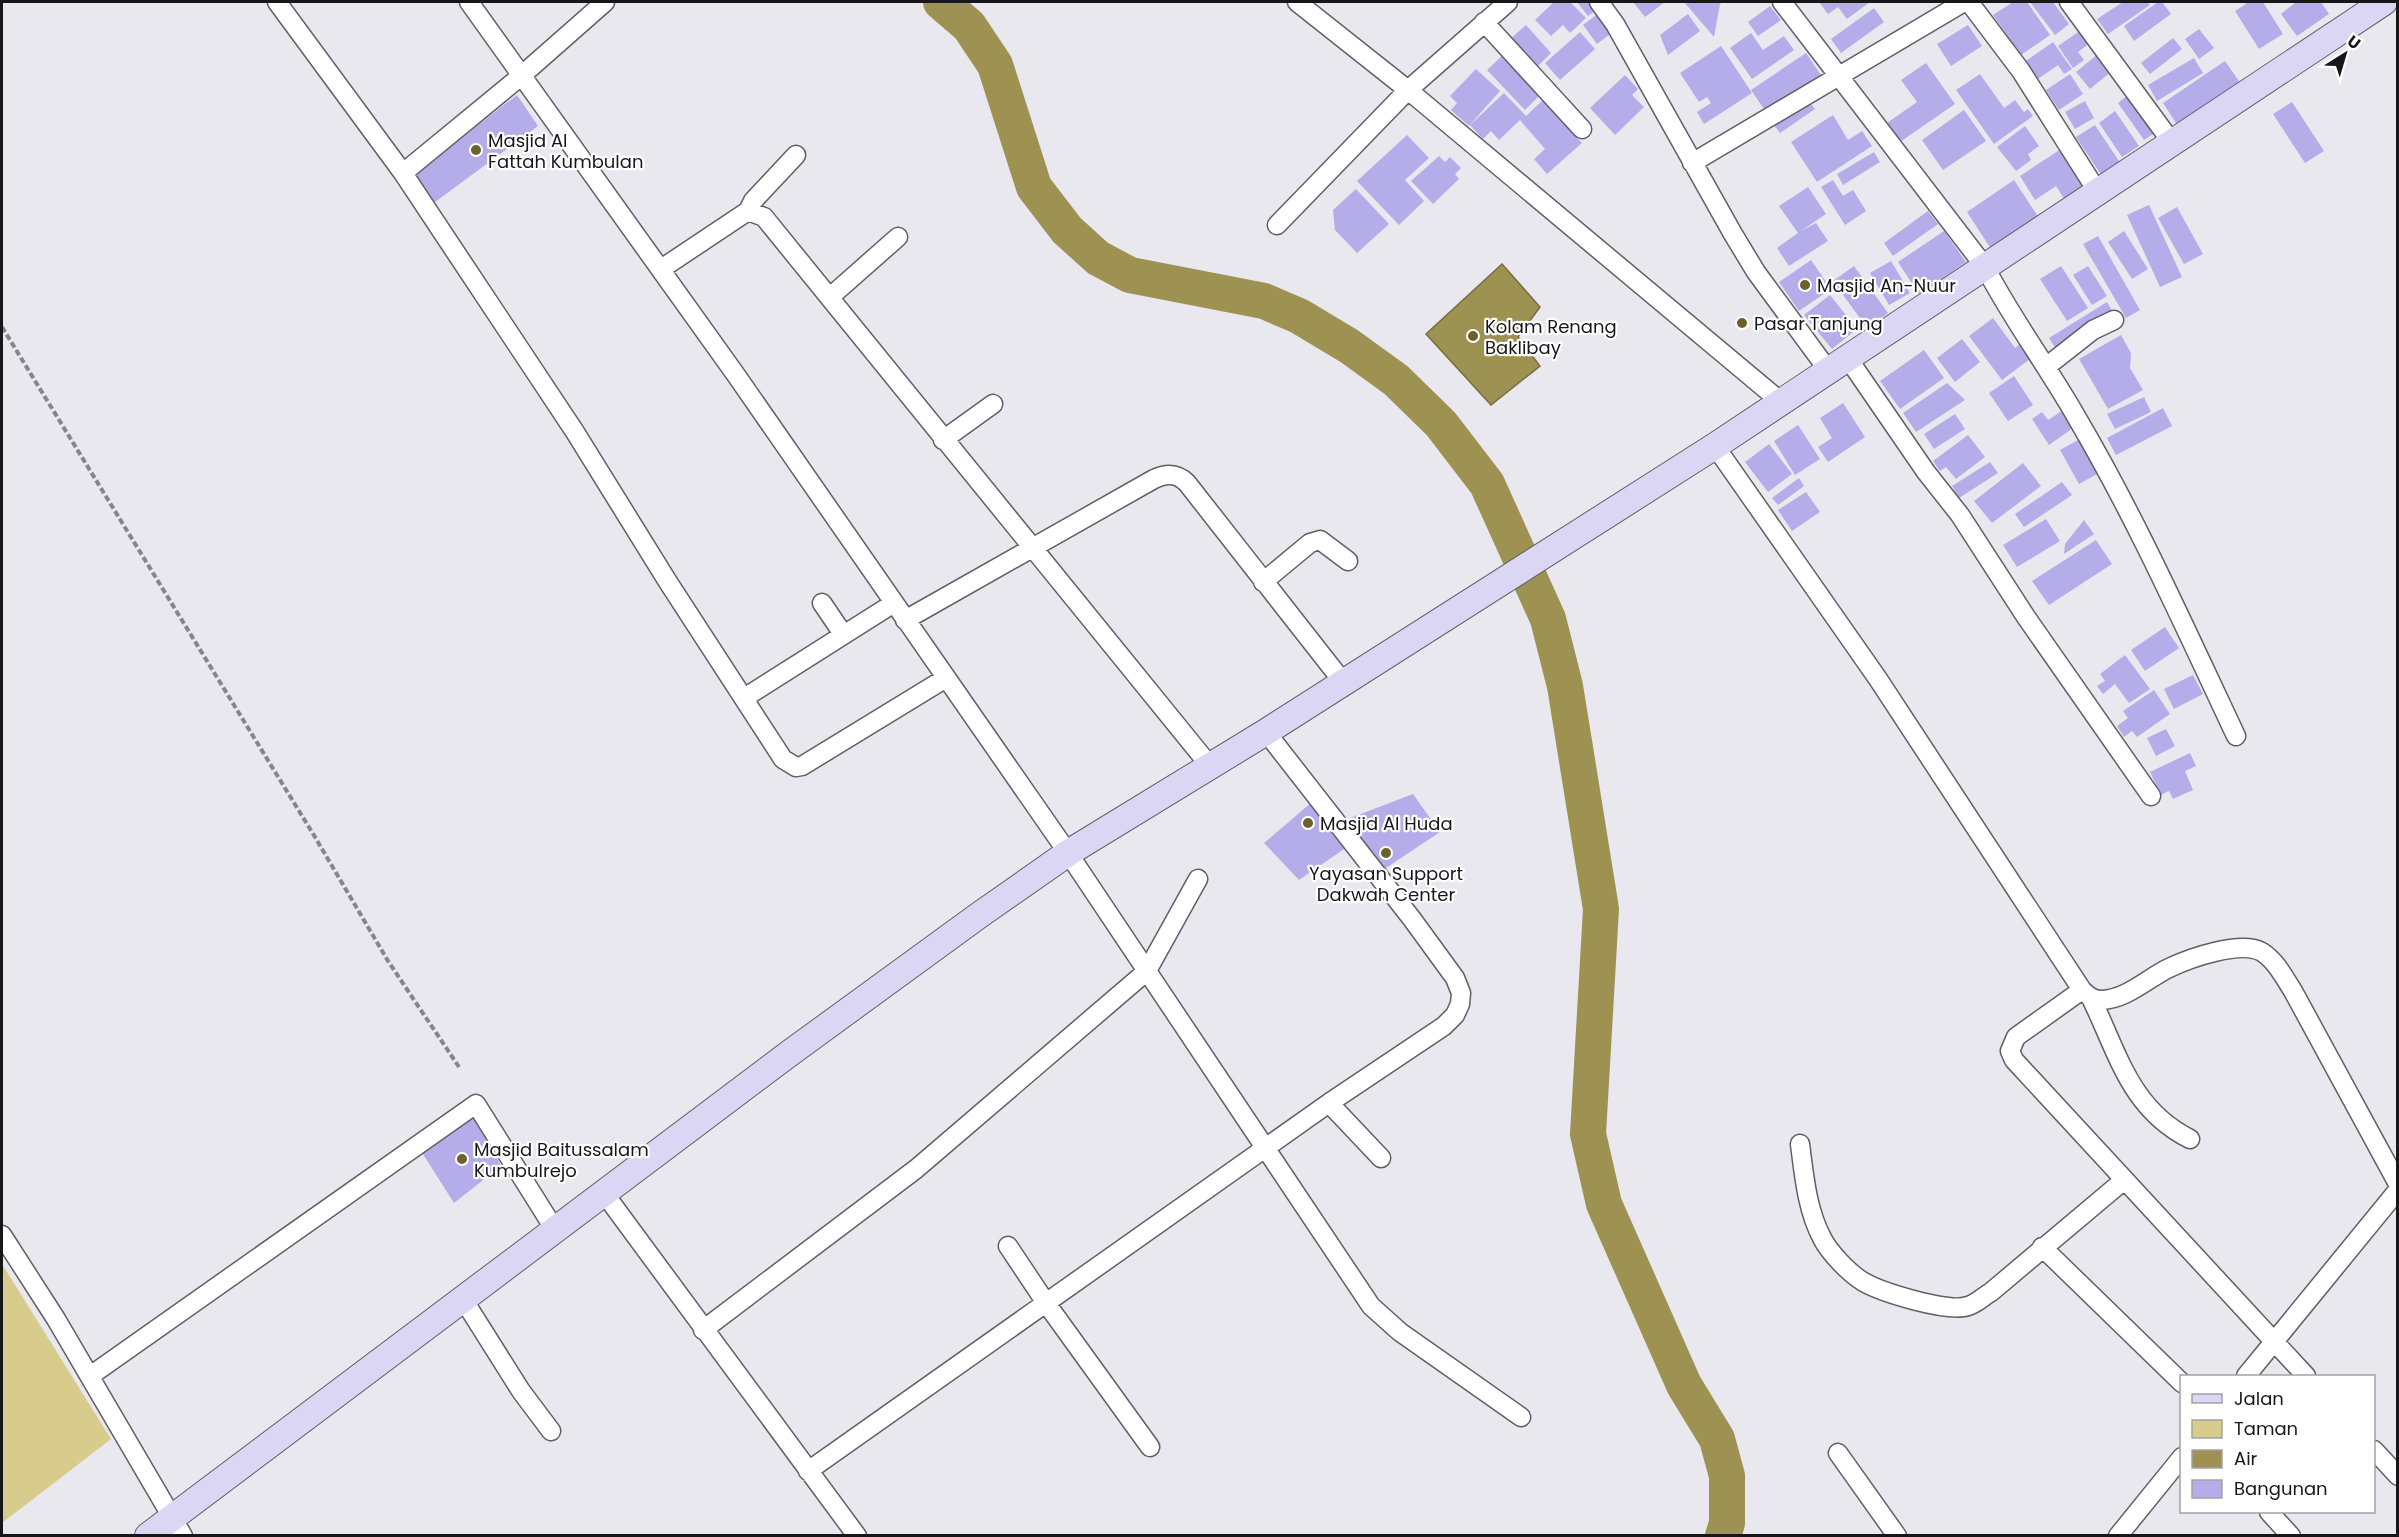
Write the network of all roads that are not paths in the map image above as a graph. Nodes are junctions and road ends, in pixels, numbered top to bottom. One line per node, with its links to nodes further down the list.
1 (277, 2): 19 (street)
2 (469, 2): 12 (street)
3 (605, 2): 12 (street)
4 (1297, 2): 14 (street)
5 (1508, 2): 11 (street)
6 (1599, 2): 18 (street)
7 (1782, 2): 13 (street)
8 (1966, 2): 13 (street); 20 (street)
9 (2069, 2): 16 (street)
10 (2384, 2): 16 (main road)
11 (1484, 22): 14 (street); 15 (street)
12 (521, 76): 19 (street); 25 (street)
13 (1841, 77): 18 (street); 24 (street)
14 (1408, 90): 22 (street); 30 (street)
15 (1582, 129)
16 (2173, 144): 20 (main road)
17 (796, 155): 21 (street)
18 (1692, 163): 28 (street)
19 (403, 173): 43 (street)
20 (2097, 191): 24 (main road)
21 (748, 212): 25 (street); 26 (street)
22 (1277, 225)
23 (898, 237): 26 (street)
24 (1985, 267): 28 (main road); 29 (street)
25 (661, 269): 38 (street)
26 (830, 297): 32 (street)
27 (2114, 320): 29 (street)
28 (1837, 364): 30 (main road); 47 (street)
29 (2046, 367): 45 (street)
30 (1780, 401): 33 (main road)
31 (993, 404): 32 (street)
32 (943, 440): 34 (street)
33 (1715, 446): 42 (main road); 51 (street)
34 (1032, 547): 36 (street); 39 (street); 46 (street)
35 (1348, 561): 36 (street)
36 (1263, 582): 42 (street)
37 (822, 603): 40 (street)
38 (894, 603): 39 (street); 40 (street)
39 (905, 620): 41 (street)
40 (843, 634): 43 (street)
41 (946, 678): 43 (street); 48 (street)
42 (1343, 682): 44 (main road)
43 (744, 698)
44 (1266, 732): 46 (main road); 52 (street)
45 (2236, 736)
46 (1210, 766): 48 (main road)
47 (2151, 796)
48 (1068, 853): 50 (street); 60 (main road)
49 (1198, 879): 50 (street)
50 (1147, 971): 55 (street); 67 (street)
51 (2087, 994): 53 (street); 57 (street); 58 (street)
52 (1329, 1103): 55 (street); 56 (street)
53 (2190, 1139)
54 (1800, 1144): 64 (street)
55 (1267, 1148): 66 (street); 73 (street)
56 (1381, 1158)
57 (2123, 1181): 64 (street); 68 (street)
58 (2397, 1184)
59 (2397, 1190): 68 (street)
60 (604, 1193): 61 (main road); 67 (street)
61 (555, 1230): 65 (main road); 71 (street)
62 (2, 1235): 71 (street)
63 (1008, 1246): 66 (street)
64 (2042, 1247): 72 (street)
65 (463, 1299): 74 (street); 82 (main road)
66 (1046, 1303): 75 (street); 79 (street)
67 (703, 1330): 79 (street)
68 (2274, 1341): 69 (street); 70 (street)
69 (2248, 1375)
70 (2304, 1375)
71 (90, 1376): 82 (street)
72 (2180, 1382)
73 (1521, 1417)
74 (551, 1431)
75 (1150, 1447)
76 (2375, 1452): 80 (street)
77 (1838, 1453): 85 (street)
78 (2180, 1458): 86 (street)
79 (808, 1471): 84 (street)
80 (2397, 1476)
81 (2270, 1513): 87 (street)
82 (177, 1527): 83 (main road)
83 (148, 1536)
84 (857, 1536)
85 (1898, 1536)
86 (2118, 1536)
87 (2291, 1536)

